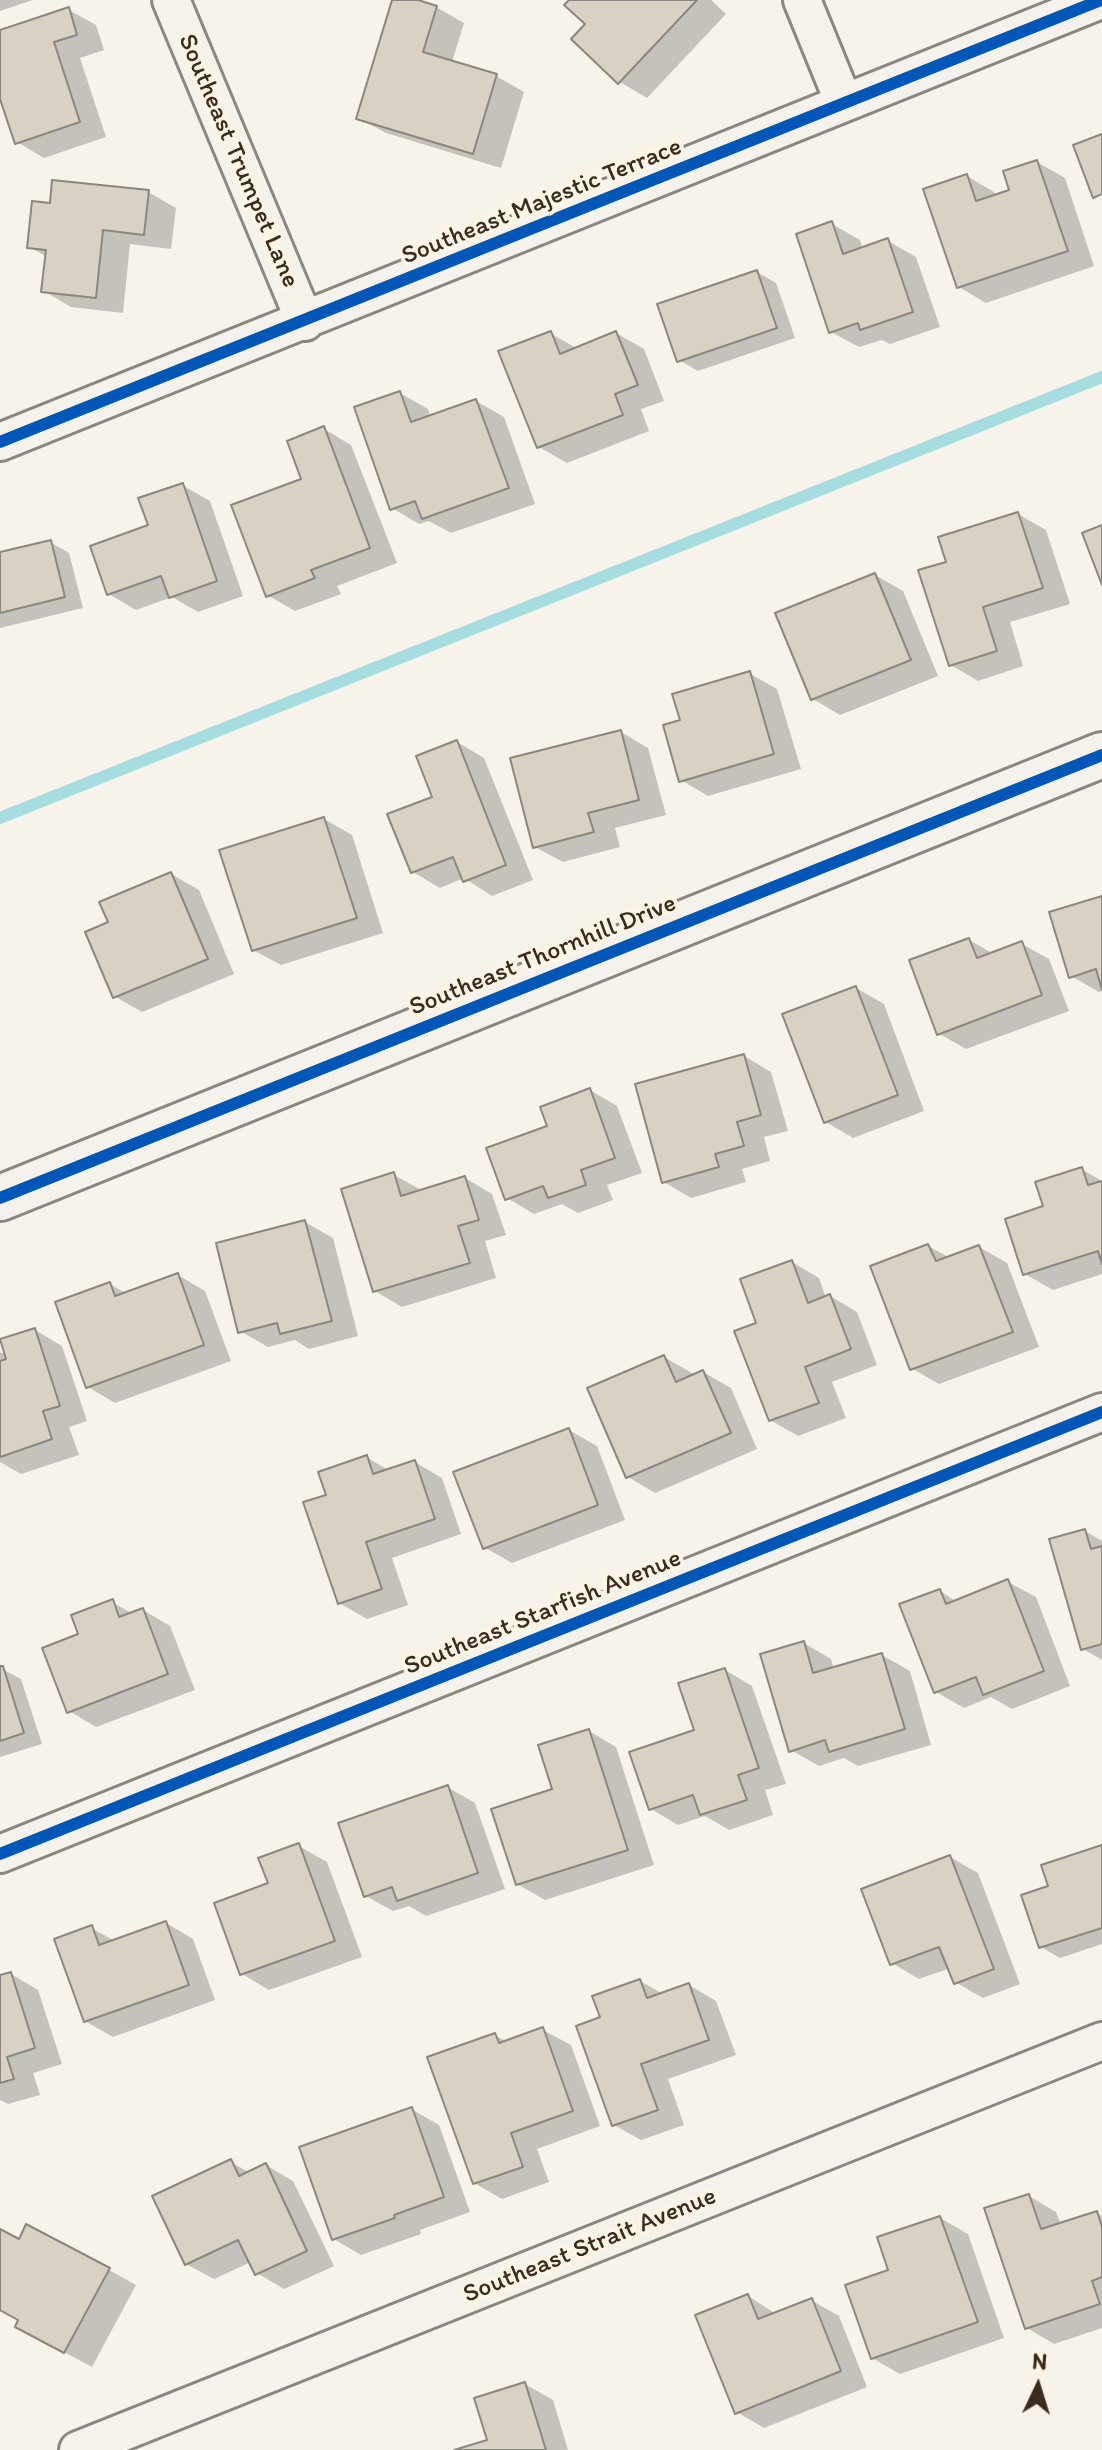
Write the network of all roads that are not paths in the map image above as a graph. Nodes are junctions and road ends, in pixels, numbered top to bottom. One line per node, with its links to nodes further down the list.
1 (171, 0): 5 (street, Southeast Trumpet Lane)
2 (802, 0): 4 (street)
3 (1101, 0): 4 (street, Southeast Majestic Terrace)
4 (844, 103): 5 (street, Southeast Majestic Terrace)
5 (305, 322): 6 (street, Southeast Majestic Terrace)
6 (0, 442)
7 (1102, 755): 8 (street, Southeast Thornhill Drive)
8 (0, 1198)
9 (1102, 1412): 10 (street, Southeast Starfish Avenue)
10 (0, 1854)
11 (1102, 2041): 12 (street, Southeast Strait Avenue)
12 (78, 2450)

